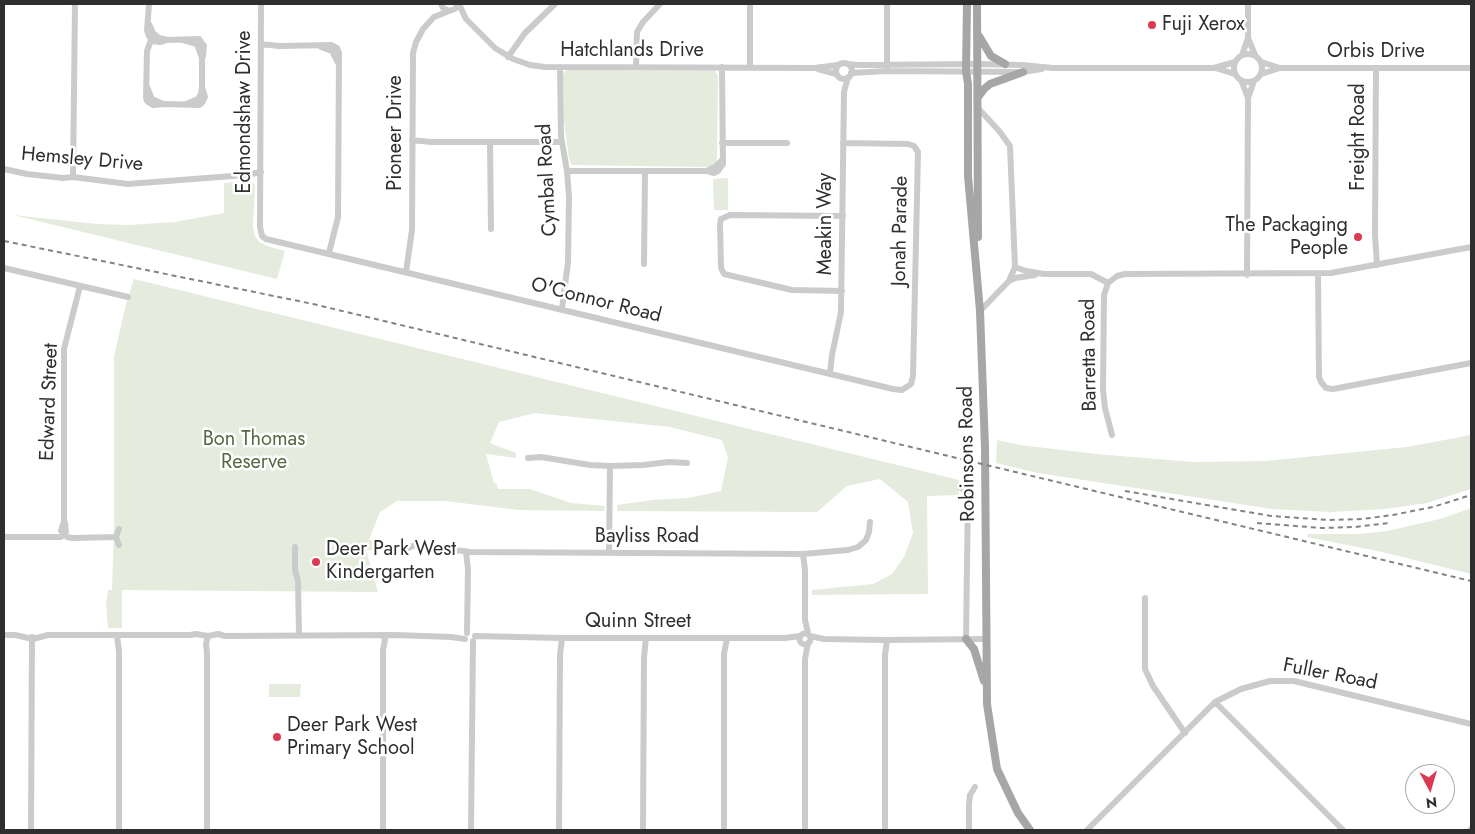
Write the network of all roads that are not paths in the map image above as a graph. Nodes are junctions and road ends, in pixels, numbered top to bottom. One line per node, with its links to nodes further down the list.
1 (75, 4): 62 (street)
2 (148, 4): 18 (street)
3 (261, 4): 19 (street, Edmondshaw Drive)
4 (441, 4): 13 (street, Hatchlands Drive); 14 (street, Pioneer Drive)
5 (458, 4): 13 (street, Pioneer Drive); 15 (street, Hatchlands Drive)
6 (555, 4): 22 (street)
7 (660, 4): 29 (street)
8 (750, 4): 32 (street)
9 (887, 4): 34 (street)
10 (968, 4): 35 (main road, Robinsons Road)
11 (977, 4): 16 (main road, Robinsons Road)
12 (1248, 4): 17 (street)
13 (449, 11): 14 (street, Pioneer Drive); 15 (street, Hatchlands Drive)
14 (434, 18): 52 (street, Pioneer Drive)
15 (466, 19): 22 (street, Hatchlands Drive)
16 (978, 34): 26 (main road); 30 (main road, Robinsons Road)
17 (1248, 38): 20 (street); 21 (street)
18 (153, 39): 18 (street)
19 (261, 46): 61 (street, Edmondshaw Drive); 67 (street)
20 (1242, 55): 21 (street); 23 (street)
21 (1255, 55): 24 (street)
22 (511, 58): 28 (street, Hatchlands Drive)
23 (1235, 62): 37 (street); 42 (street)
24 (1261, 62): 38 (street, Orbis Drive); 43 (street)
25 (847, 64): 27 (street); 34 (street); 44 (street)
26 (1005, 64): 30 (street); 36 (street)
27 (838, 65): 33 (street, Hatchlands Drive); 45 (street)
28 (560, 67): 29 (street, Hatchlands Drive); 54 (street, Cymbal Road)
29 (636, 67): 31 (street, Hatchlands Drive)
30 (978, 67): 35 (street); 41 (street); 49 (main road, Robinsons Road)
31 (722, 68): 32 (street, Hatchlands Drive); 55 (street)
32 (750, 68): 33 (street, Hatchlands Drive)
33 (814, 68): 45 (street, Hatchlands Drive)
34 (887, 68): 35 (street); 44 (street)
35 (966, 68): 72 (main road, Robinsons Road)
36 (1053, 68): 37 (street); 41 (street)
37 (1214, 68): 42 (street)
38 (1280, 68): 39 (street, Orbis Drive); 43 (street, Orbis Drive)
39 (1376, 68): 40 (street, Orbis Drive); 69 (street, Freight Road)
40 (1471, 68)
41 (1023, 72): 49 (main road)
42 (1235, 74): 46 (street)
43 (1261, 74): 47 (street)
44 (849, 75): 45 (street); 48 (street, Meakin Way)
45 (838, 76): 48 (street, Meakin Way)
46 (1241, 80): 47 (street); 50 (street)
47 (1254, 81): 50 (street)
48 (844, 92): 57 (street, Meakin Way)
49 (978, 98): 51 (main road, Robinsons Road)
50 (1248, 98): 76 (street)
51 (978, 108): 70 (street); 72 (main road, Robinsons Road)
52 (412, 142): 53 (street); 73 (street, Pioneer Drive)
53 (490, 142): 54 (street); 64 (street)
54 (562, 142): 59 (street, Cymbal Road)
55 (722, 143): 56 (street); 60 (street)
56 (787, 143)
57 (843, 143): 63 (street, Meakin Way); 86 (street, Jonah Parade)
58 (4, 169): 62 (street, Hemsley Drive)
59 (567, 171): 60 (street); 82 (street, Cymbal Road)
60 (645, 171): 68 (street)
61 (261, 174): 62 (street, Hemsley Drive); 65 (street, Edmondshaw Drive)
62 (73, 177)
63 (843, 216): 80 (street, Meakin Way); 80 (street)
64 (491, 228)
65 (264, 235): 67 (street, O'Connor Road)
66 (1471, 247): 69 (street, Barretta Road)
67 (329, 253): 73 (street, O'Connor Road)
68 (644, 264)
69 (1377, 265): 75 (street, Barretta Road)
70 (1015, 267): 74 (street); 77 (street)
71 (4, 268): 79 (street)
72 (978, 269): 83 (main road, Robinsons Road)
73 (403, 271): 82 (street, O'Connor Road)
74 (1044, 274): 77 (street); 78 (street)
75 (1318, 274): 76 (street, Barretta Road); 84 (street)
76 (1247, 275): 78 (street, Barretta Road)
77 (1009, 281): 83 (street)
78 (1108, 283): 87 (street, Barretta Road)
79 (80, 286): 81 (street); 94 (street, Edward Street)
80 (842, 291): 85 (street, Meakin Way)
81 (128, 297)
82 (559, 309): 85 (street, O'Connor Road)
83 (980, 311): 116 (main road, Robinsons Road)
84 (1471, 363)
85 (827, 373): 86 (street, O'Connor Road)
86 (908, 388)
87 (1112, 435)
88 (528, 458): 90 (street)
89 (686, 463): 90 (street)
90 (610, 466): 101 (street)
91 (961, 488): 115 (street, Robinsons Road)
92 (870, 522): 102 (street, Bayliss Road)
93 (119, 529): 96 (street)
94 (64, 533): 95 (street); 96 (street)
95 (4, 537)
96 (116, 537): 97 (street)
97 (119, 545)
98 (295, 547): 106 (street)
99 (406, 549): 100 (street, Bayliss Road)
100 (469, 552): 101 (street, Bayliss Road); 107 (street)
101 (609, 553): 102 (street, Bayliss Road)
102 (805, 554): 114 (street)
103 (1145, 598): 121 (street)
104 (4, 635): 108 (street, Quinn Street)
105 (119, 636): 108 (street, Quinn Street); 109 (street, Quinn Street); 124 (street)
106 (298, 636): 109 (street, Quinn Street); 113 (street, Quinn Street)
107 (470, 637): 110 (street, Quinn Street); 113 (street, Quinn Street); 127 (street)
108 (31, 638): 123 (street)
109 (207, 638): 125 (street)
110 (560, 638): 111 (street, Quinn Street); 128 (street)
111 (644, 638): 112 (street, Quinn Street); 129 (street)
112 (724, 638): 114 (street, Quinn Street); 130 (street)
113 (383, 639): 126 (street)
114 (805, 639): 117 (street, Quinn Street); 131 (street)
115 (966, 639): 116 (street, Quinn Street); 117 (street, Quinn Street); 118 (main road)
116 (986, 639): 118 (main road, Robinsons Road)
117 (885, 640): 132 (street)
118 (987, 697): 134 (main road)
119 (1215, 702): 120 (street, Fuller Road); 121 (street, Fuller Road); 136 (street)
120 (1471, 724)
121 (1185, 733): 135 (street, Fuller Road)
122 (975, 787): 133 (street)
123 (31, 830)
124 (119, 830)
125 (207, 830)
126 (383, 830)
127 (471, 830)
128 (559, 830)
129 (644, 830)
130 (724, 830)
131 (805, 830)
132 (885, 830)
133 (969, 830)
134 (1030, 830)
135 (1087, 830)
136 (1343, 830)

